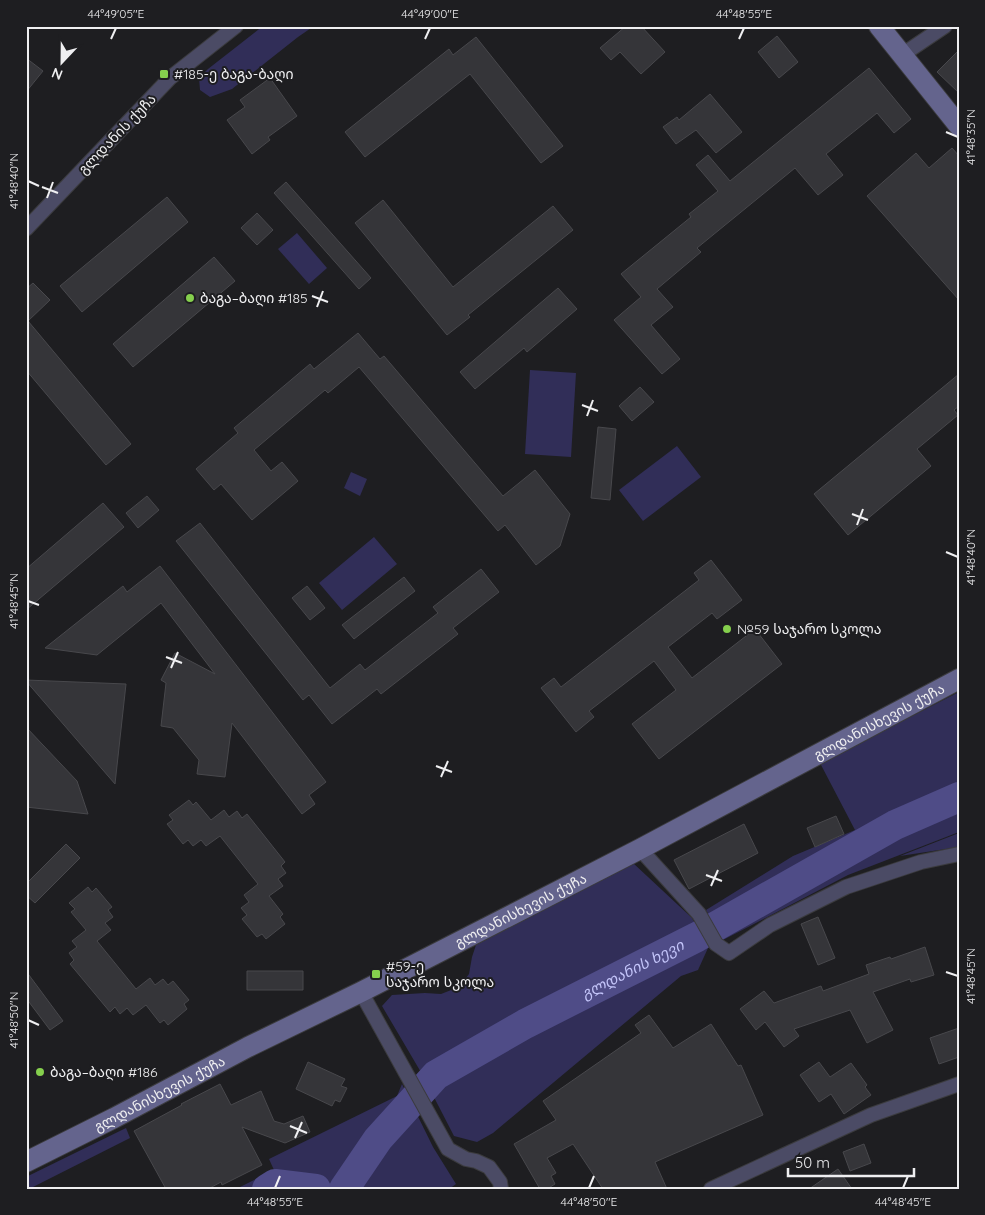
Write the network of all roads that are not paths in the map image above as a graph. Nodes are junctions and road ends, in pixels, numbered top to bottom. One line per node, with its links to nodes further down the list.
1 (236, 26): 6 (street, გლდანის ქუჩა)
2 (879, 26): 4 (street)
3 (944, 26): 4 (street)
4 (902, 55): 5 (street)
5 (959, 126)
6 (26, 229)
7 (959, 679): 8 (street, გლდანისხევის ქუჩა)
8 (640, 848): 9 (street); 10 (street, გლდანისხევის ქუჩა)
9 (959, 854)
10 (361, 992): 12 (street, გლდანისხევის ქუჩა); 13 (street)
11 (959, 1084): 14 (street)
12 (26, 1162)
13 (503, 1186)
14 (710, 1189)

